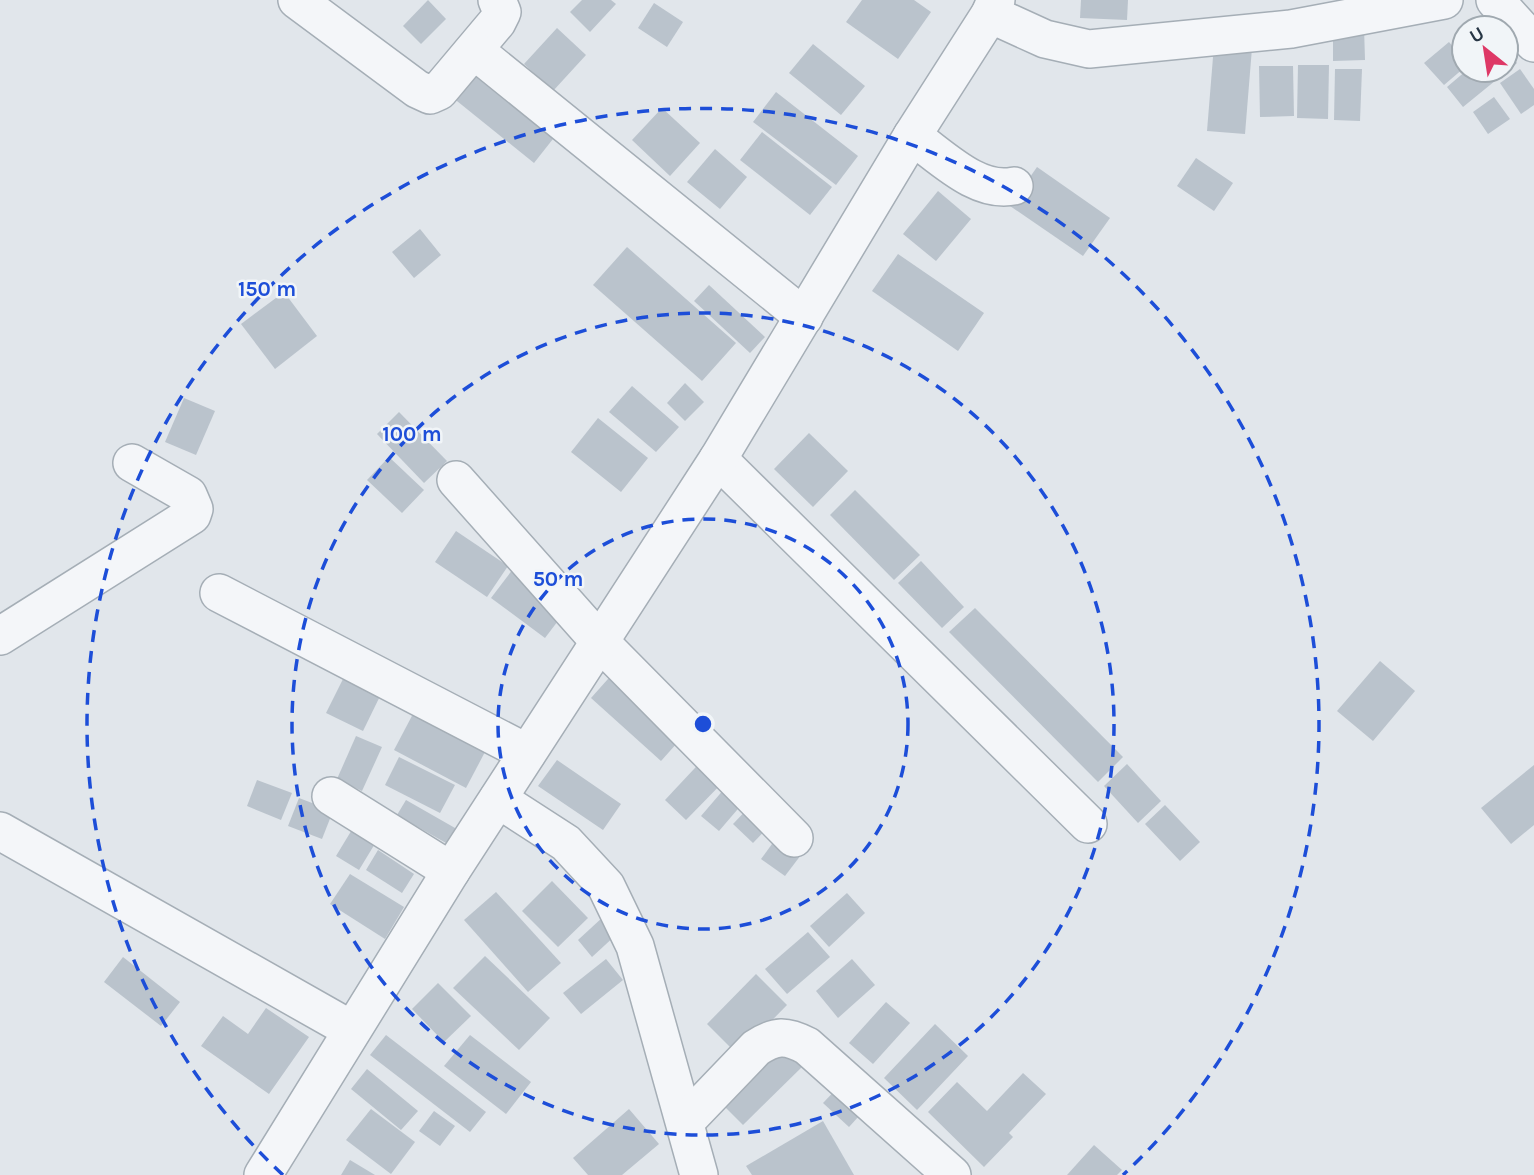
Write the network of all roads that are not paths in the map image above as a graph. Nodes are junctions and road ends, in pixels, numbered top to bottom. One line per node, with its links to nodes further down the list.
1 (297, 0): 7 (street)
2 (498, 0): 7 (street)
3 (1444, 0): 5 (street)
4 (1495, 0): 6 (street)
5 (993, 7): 8 (street)
6 (1532, 37)
7 (474, 50): 10 (street)
8 (912, 136): 9 (street); 10 (street)
9 (1014, 186)
10 (804, 317): 11 (street)
11 (718, 459): 16 (street); 20 (street)
12 (132, 463): 15 (street)
13 (456, 480): 16 (street)
14 (219, 593): 17 (street)
15 (0, 636)
16 (600, 642): 17 (street); 22 (street)
17 (527, 753): 19 (street)
18 (331, 796): 23 (street)
19 (498, 799): 23 (street); 25 (street)
20 (1088, 824)
21 (0, 831): 24 (street)
22 (794, 838)
23 (451, 872): 24 (street)
24 (352, 1030): 26 (street)
25 (685, 1122): 27 (street); 28 (street)
26 (263, 1175)
27 (699, 1175)
28 (952, 1175)

